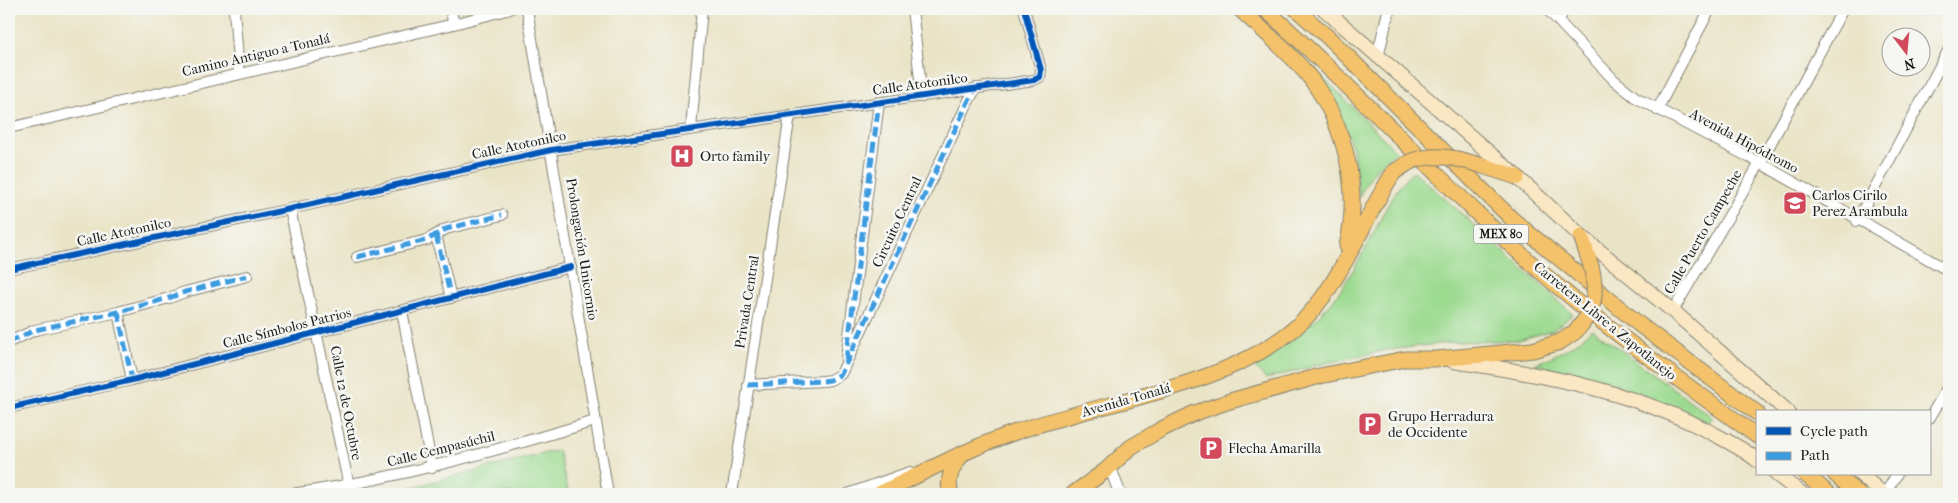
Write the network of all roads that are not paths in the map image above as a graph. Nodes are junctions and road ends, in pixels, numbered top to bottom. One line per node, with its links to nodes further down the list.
1 (234, 9): 21 (street)
2 (450, 9): 18 (street)
3 (510, 9): 18 (street, Camino Antiguo a Tonalá)
4 (527, 9): 29 (street, Prolongación Unicornio)
5 (702, 9): 28 (street)
6 (912, 9): 23 (street)
7 (1024, 9): 22 (street, Calle Atotonilco)
8 (1240, 9): 38 (main road)
9 (1265, 9): 59 (main road, Carretera Libre a Zapotlanejo / MEX 80)
10 (1296, 9): 56 (main road, Carretera Libre a Zapotlanejo / MEX 80)
11 (1324, 9): 20 (main road)
12 (1389, 9): 20 (street)
13 (1547, 9): 17 (street, Avenida Hipódromo)
14 (1565, 9): 17 (street)
15 (1710, 9): 25 (street)
16 (1843, 9): 30 (street, Calle Puerto Campeche)
17 (1558, 21): 25 (street, Avenida Hipódromo)
18 (454, 24): 21 (street, Camino Antiguo a Tonalá)
19 (1949, 48): 34 (street)
20 (1378, 55): 31 (main road)
21 (239, 73): 27 (street, Camino Antiguo a Tonalá)
22 (976, 88): 23 (street, Calle Atotonilco); 50 (street, Circuito Central)
23 (922, 97): 24 (street, Calle Atotonilco)
24 (879, 102): 26 (street, Calle Atotonilco); 50 (street, Circuito Central)
25 (1658, 110): 30 (street, Avenida Hipódromo)
26 (790, 115): 28 (street, Calle Atotonilco); 52 (street, Privada Central)
27 (9, 128)
28 (691, 128): 29 (street, Calle Atotonilco)
29 (551, 150): 32 (street, Calle Atotonilco); 39 (street, Prolongación Unicornio)
30 (1760, 163): 34 (street, Avenida Hipódromo); 46 (street, Calle Puerto Campeche)
31 (1517, 177): 36 (main road); 38 (main road, bridge)
32 (290, 209): 40 (street, Calle Atotonilco); 47 (street, Calle 12 de Octubre)
33 (502, 215): 35 (street)
34 (1858, 221): 41 (street, Avenida Hipódromo)
35 (436, 235): 37 (street); 43 (street)
36 (1581, 236): 46 (main road); 49 (main road, bridge)
37 (356, 257)
38 (1342, 264): 60 (main road, Avenida Tonalá)
39 (571, 268): 43 (street, Calle Símbolos Patrios); 58 (street, Prolongación Unicornio)
40 (9, 269)
41 (1949, 271)
42 (247, 276): 45 (street)
43 (451, 298): 44 (street, Calle Símbolos Patrios)
44 (402, 311): 47 (street, Calle Símbolos Patrios); 64 (street)
45 (118, 312): 48 (street); 51 (street)
46 (1673, 312): 55 (main road)
47 (318, 333): 51 (street, Calle Símbolos Patrios); 70 (street, Calle 12 de Octubre)
48 (9, 342)
49 (1437, 359): 61 (main road); 63 (main road)
50 (844, 369): 52 (street)
51 (132, 380): 54 (street, Calle Símbolos Patrios)
52 (748, 385): 73 (street, Privada Central)
53 (1949, 385): 57 (street)
54 (9, 408)
55 (1786, 410)
56 (1756, 412)
57 (1930, 417)
58 (595, 421): 64 (street, Calle Cempasúchil); 72 (street, Prolongación Unicornio)
59 (1756, 435)
60 (962, 455): 62 (main road, Avenida Tonalá); 76 (main road)
61 (1756, 459)
62 (945, 463): 74 (street); 75 (main road, Avenida Tonalá)
63 (1110, 467): 77 (main road); 78 (street)
64 (432, 468): 70 (street, Calle Cempasúchil)
65 (1779, 476): 79 (main road)
66 (1807, 476): 80 (main road)
67 (1837, 476): 81 (main road)
68 (1862, 476): 82 (main road)
69 (1896, 476): 82 (street)
70 (349, 486): 71 (street, Calle Cempasúchil)
71 (292, 494)
72 (608, 494)
73 (732, 494)
74 (848, 494)
75 (879, 494)
76 (951, 494)
77 (1073, 494)
78 (1120, 494)
79 (1802, 494)
80 (1829, 494)
81 (1858, 494)
82 (1884, 494)

